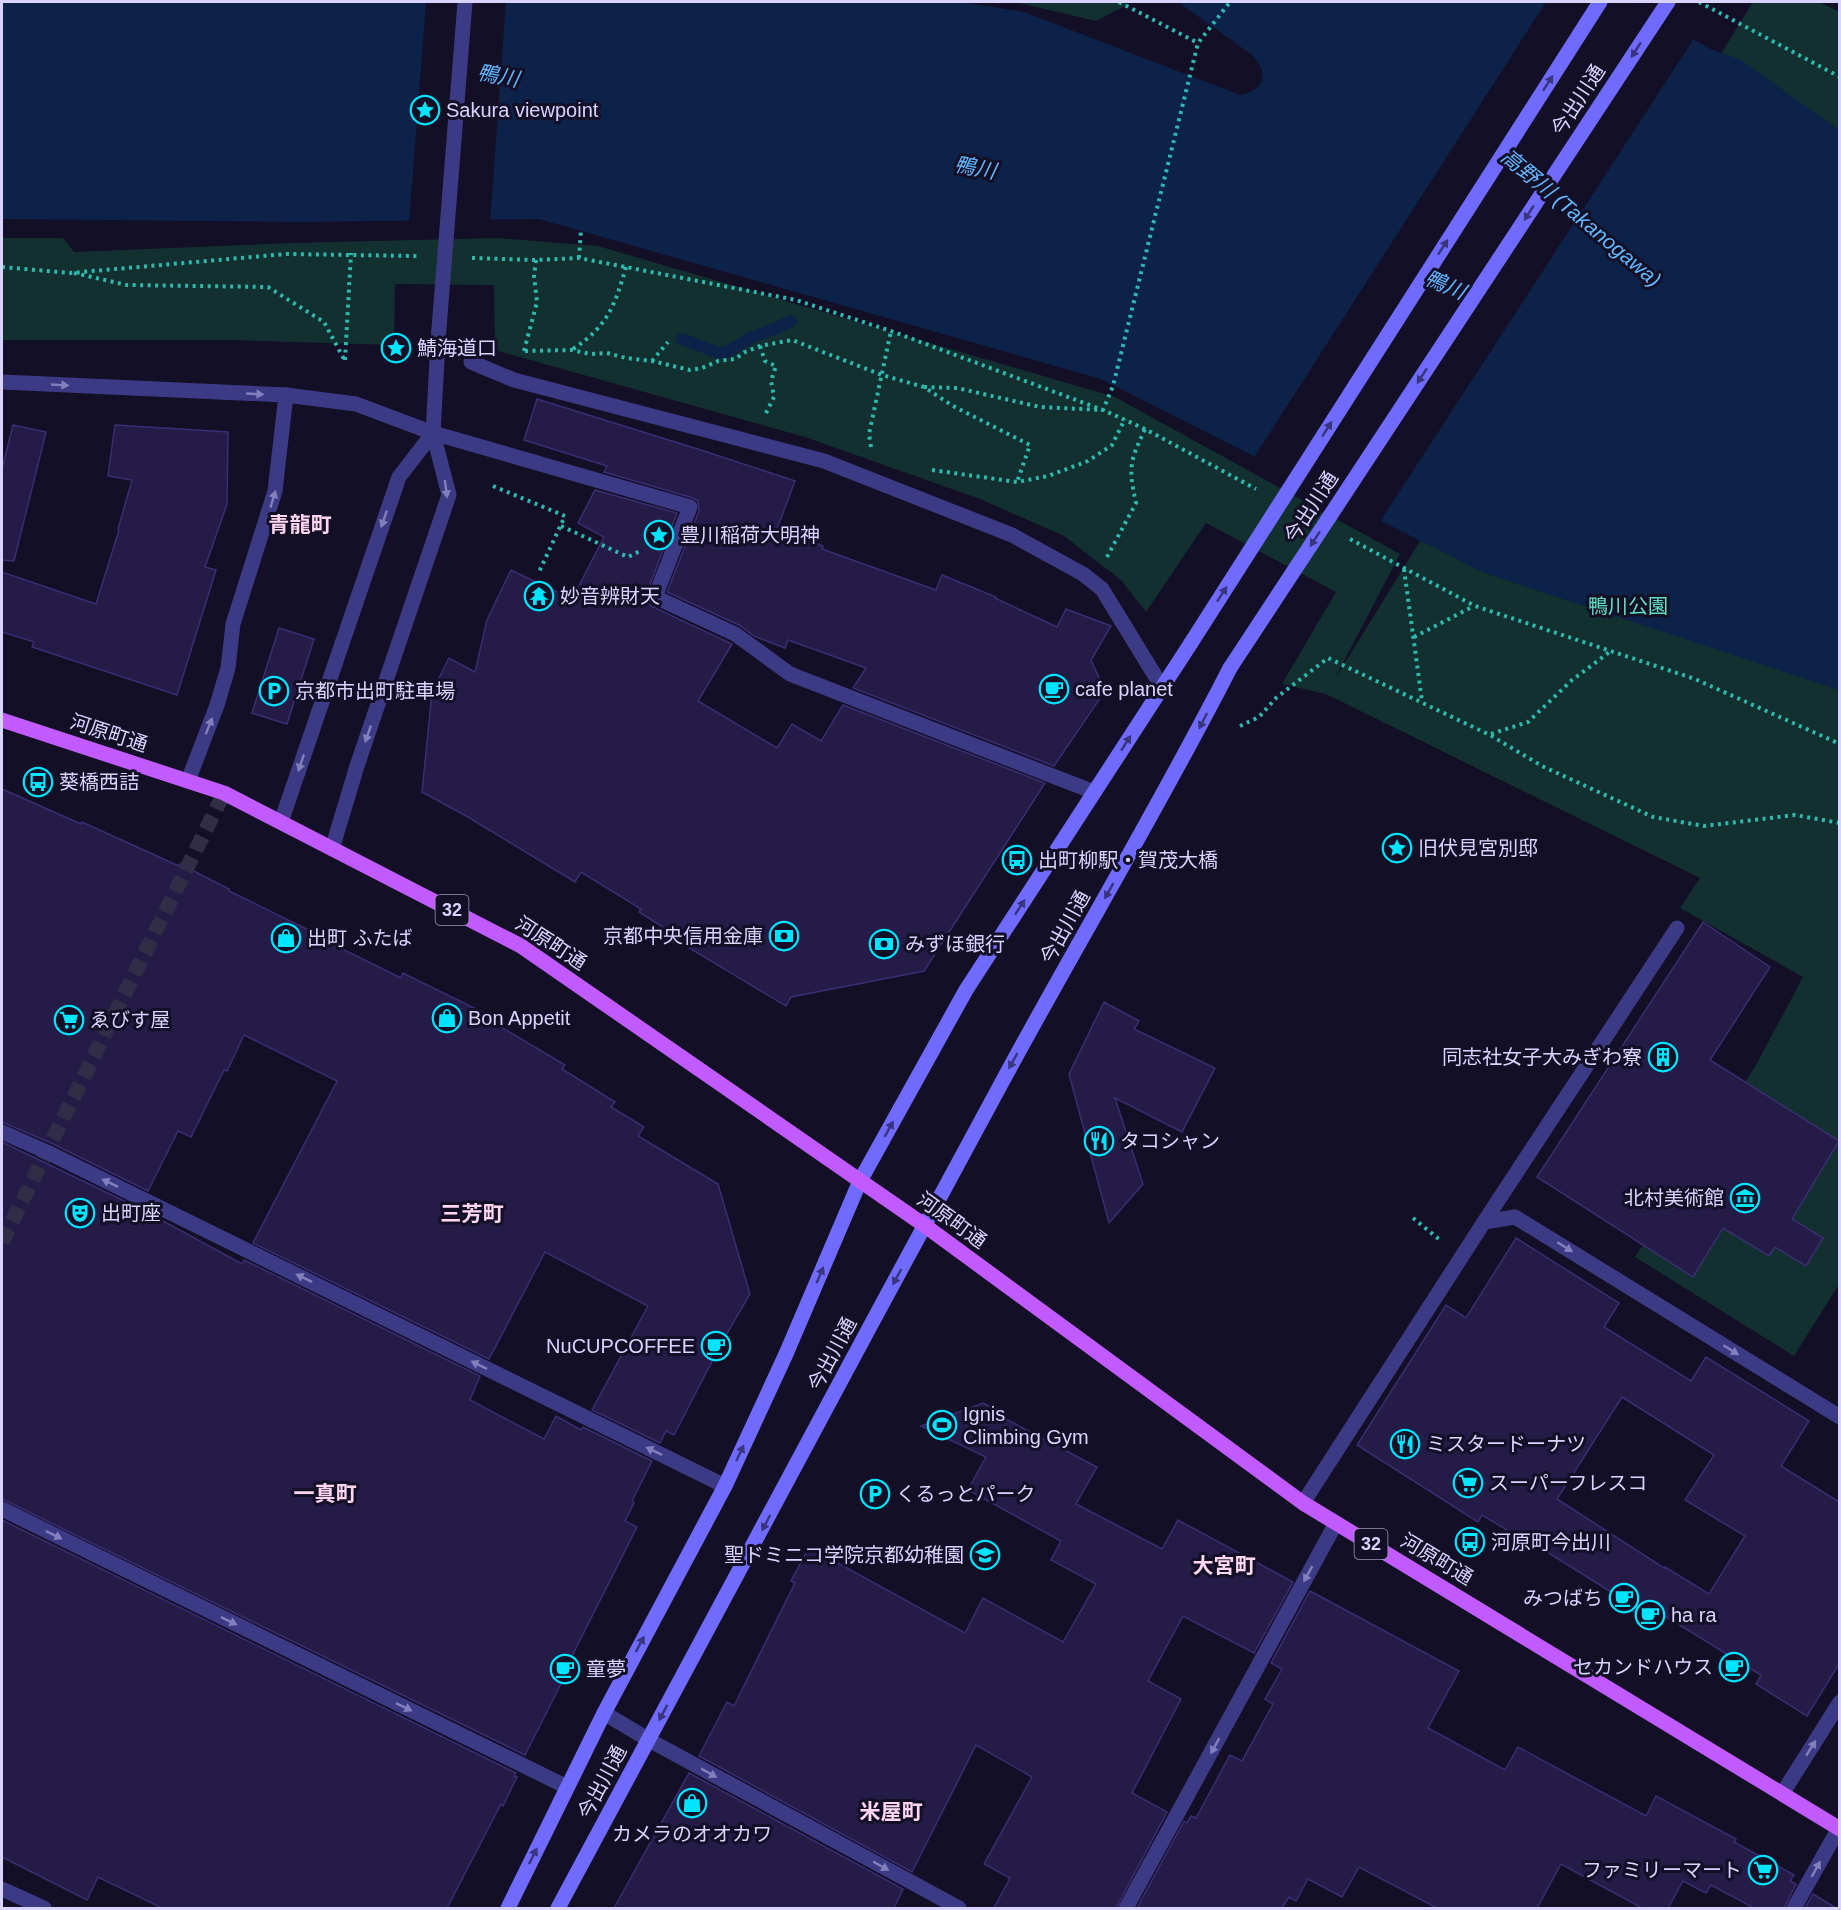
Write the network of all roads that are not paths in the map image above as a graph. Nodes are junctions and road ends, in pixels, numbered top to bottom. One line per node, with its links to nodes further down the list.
1 (465, 2): 7 (street, bridge)
2 (1600, 2): 8 (main road, 今出川通, one-way to 2, bridge)
3 (1668, 2): 18 (main road, 今出川通, one-way to 18, bridge)
4 (471, 362): 8 (street)
5 (2, 382): 6 (street, one-way to 6)
6 (286, 395): 7 (street); 10 (street, one-way to 6)
7 (433, 433): 11 (street); 12 (street, one-way to 12); 13 (street, one-way to 13)
8 (1162, 687): 11 (main road, 今出川通, one-way to 8)
9 (2, 720): 10 (main road, 河原町通 / 32)
10 (188, 781): 12 (main road, 河原町通 / 32)
11 (1094, 792): 16 (main road, 今出川通, one-way to 11)
12 (281, 822): 13 (main road, 河原町通 / 32)
13 (332, 849): 16 (main road, 河原町通 / 32)
14 (1677, 928): 17 (street)
15 (2, 1132): 20 (street, one-way to 15)
16 (860, 1180): 18 (main road, 河原町通 / 32); 20 (main road, 今出川通, one-way to 16)
17 (1484, 1222): 19 (street, one-way to 19); 21 (street)
18 (924, 1225): 21 (main road, 河原町通 / 32); 26 (main road, 今出川通, one-way to 26)
19 (1839, 1417)
20 (725, 1486): 25 (main road, 今出川通, one-way to 20)
21 (1303, 1503): 23 (main road, 河原町通 / 32)
22 (2, 1509): 27 (street, one-way to 27)
23 (1336, 1523): 28 (main road, 河原町通 / 32); 35 (street, one-way to 35)
24 (1839, 1702): 28 (street, one-way to 24)
25 (604, 1713): 26 (street); 27 (main road, 今出川通)
26 (649, 1740): 33 (main road, 今出川通); 34 (street, one-way to 34)
27 (567, 1787): 32 (main road, 今出川通, one-way to 27)
28 (1782, 1794): 29 (main road, 河原町通 / 32)
29 (1839, 1829): 36 (street, one-way to 29)
30 (2, 1888): 31 (street)
31 (44, 1908)
32 (508, 1908)
33 (558, 1908)
34 (959, 1908)
35 (1126, 1908)
36 (1794, 1908)

